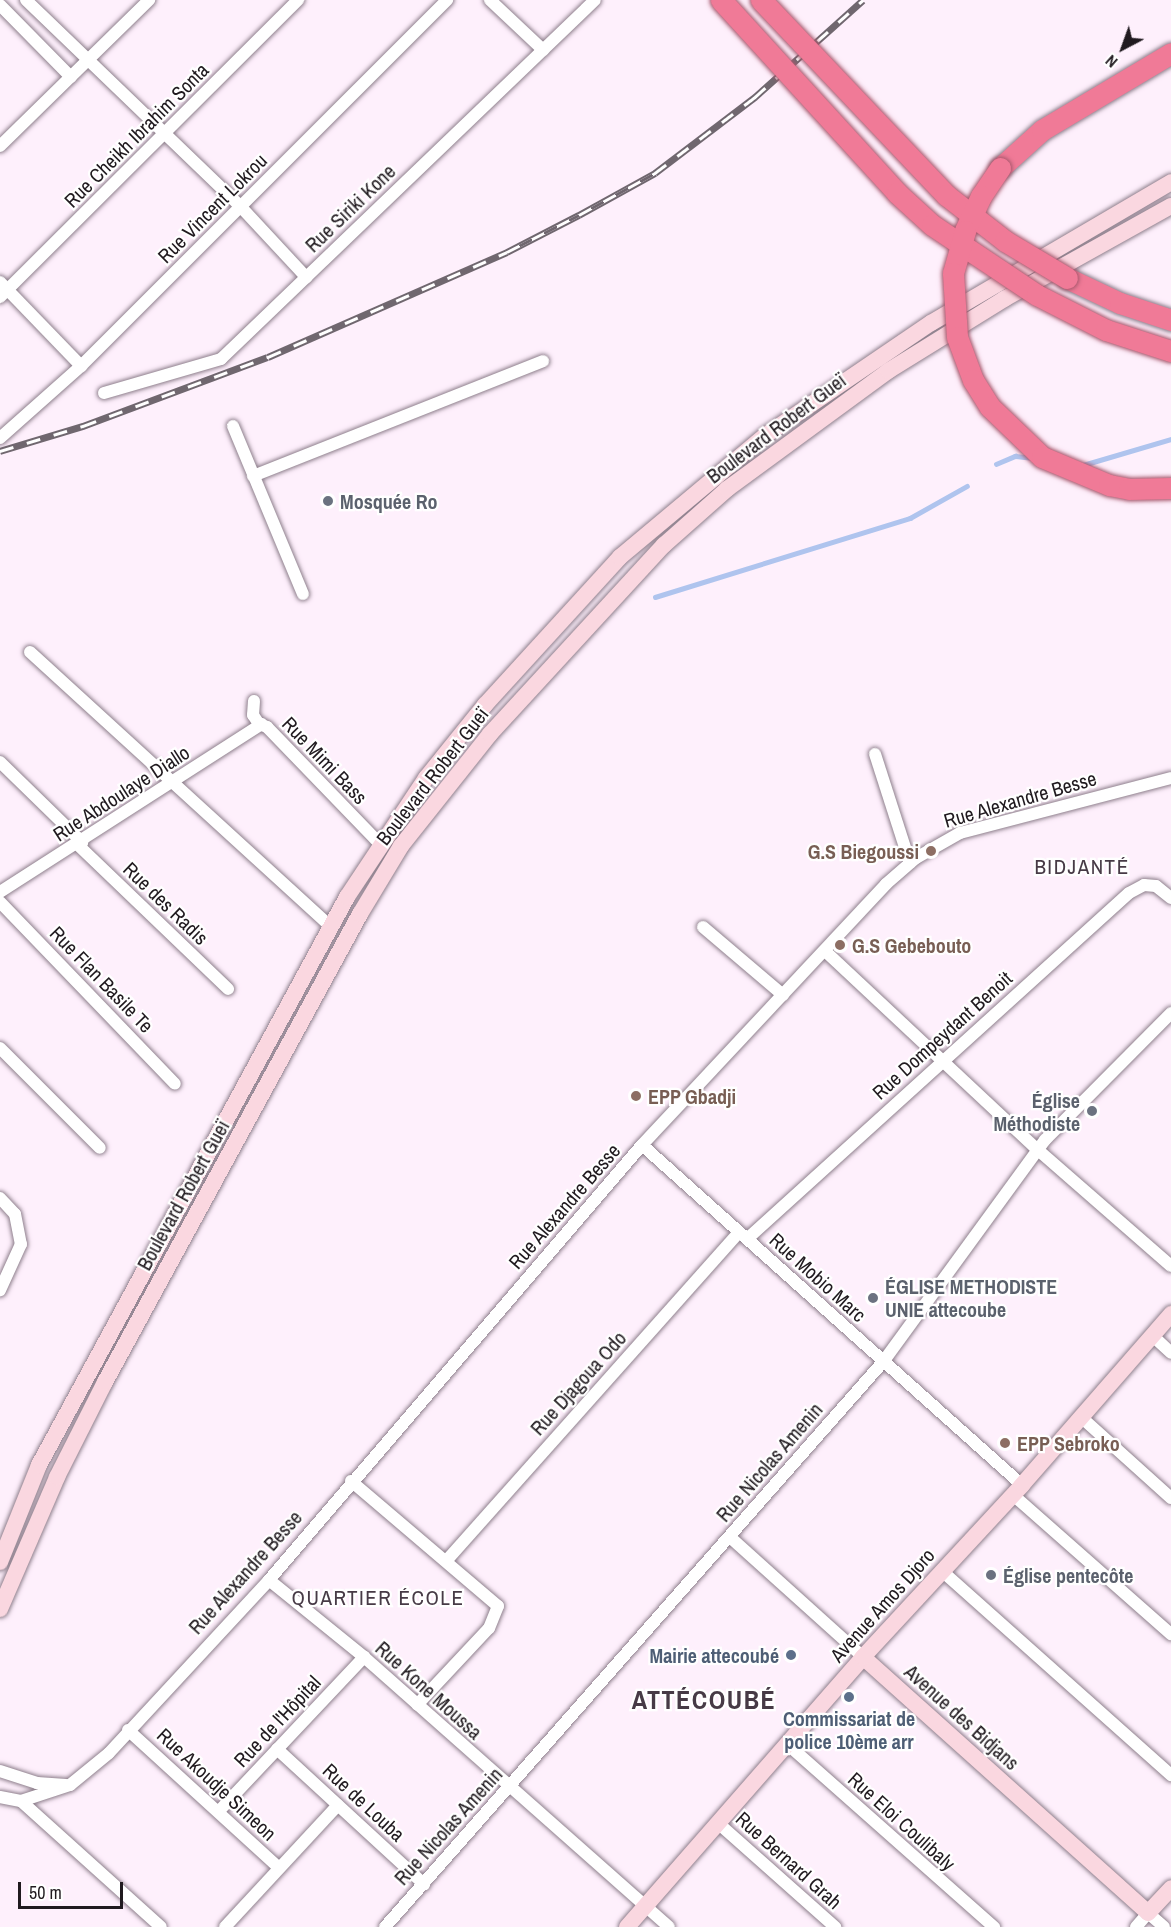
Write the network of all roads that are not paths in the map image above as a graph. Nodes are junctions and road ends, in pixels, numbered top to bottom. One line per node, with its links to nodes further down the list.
1 (26, 0): 12 (street)
2 (149, 0): 12 (street)
3 (298, 0): 14 (street, Rue Cheikh Ibrahim Sonta)
4 (447, 0): 18 (street, Rue Vincent Lokrou)
5 (490, 0): 10 (street)
6 (595, 0): 10 (street, Rue Siriki Kone)
7 (721, 0): 22 (highway, bridge)
8 (761, 0): 21 (highway, bridge)
9 (0, 5): 13 (street)
10 (543, 50): 19 (street, Rue Siriki Kone)
11 (1171, 53): 29 (highway, bridge)
12 (87, 61): 13 (street); 14 (street)
13 (71, 76): 15 (street)
14 (165, 135): 18 (street); 20 (street, Rue Cheikh Ibrahim Sonta)
15 (0, 146)
16 (1171, 182): 39 (main road, Boulevard Robert Gueï)
17 (1171, 206): 73 (main road, Boulevard Robert Gueï)
18 (241, 207): 19 (street); 24 (street, Rue Vincent Lokrou)
19 (306, 277): 25 (street, Rue Siriki Kone)
20 (2, 290): 24 (street)
21 (1171, 320)
22 (1171, 351)
23 (543, 361): 28 (street)
24 (81, 366): 27 (street, Rue Vincent Lokrou)
25 (104, 393)
26 (233, 426): 28 (street)
27 (0, 438)
28 (253, 476): 30 (street)
29 (1171, 488)
30 (303, 594)
31 (30, 652): 37 (street)
32 (254, 701): 33 (street, Rue Mimi Bass)
33 (262, 724): 37 (street, Rue Abdoulaye Diallo); 39 (street, Rue Mimi Bass)
34 (875, 754): 40 (street)
35 (0, 762): 38 (street, Rue des Radis)
36 (1171, 778): 40 (street, Rue Alexandre Besse)
37 (172, 783): 38 (street, Rue Abdoulaye Diallo); 44 (street)
38 (80, 843): 41 (street, Rue Abdoulaye Diallo); 47 (street, Rue des Radis)
39 (380, 844): 44 (main road, Boulevard Robert Gueï)
40 (910, 863): 46 (street, Rue Alexandre Besse)
41 (0, 892)
42 (1171, 898): 51 (street, Rue Dompeydant Benoit)
43 (0, 902): 52 (street, Rue Flan Basile Te)
44 (331, 927): 70 (main road, Boulevard Robert Gueï)
45 (704, 927): 48 (street)
46 (825, 951): 48 (street, Rue Alexandre Besse); 51 (street)
47 (228, 989)
48 (783, 995): 53 (street, Rue Alexandre Besse)
49 (1171, 1013): 55 (street, Rue Nicolas Amenin)
50 (0, 1048): 54 (street)
51 (942, 1061): 55 (street); 57 (street, Rue Dompeydant Benoit)
52 (175, 1084)
53 (642, 1145): 57 (street, Rue Mobio Marc); 65 (street, Rue Alexandre Besse)
54 (100, 1148)
55 (1038, 1150): 58 (street); 63 (street, Rue Nicolas Amenin)
56 (0, 1198): 59 (street)
57 (743, 1236): 63 (street, Rue Mobio Marc); 69 (street, Rue Djagoua Odo)
58 (1171, 1266)
59 (0, 1290)
60 (1171, 1314): 61 (main road, Avenue Amos Djoro)
61 (1154, 1337): 62 (street); 64 (main road, Avenue Amos Djoro)
62 (1171, 1353)
63 (883, 1362): 66 (street, Rue Mobio Marc); 68 (street, Rue Nicolas Amenin)
64 (1081, 1417): 66 (main road, Avenue Amos Djoro); 67 (street)
65 (351, 1480): 69 (street); 72 (street, Rue Alexandre Besse)
66 (1017, 1490): 71 (main road, Avenue Amos Djoro); 74 (street, Rue Mobio Marc)
67 (1171, 1498)
68 (731, 1538): 76 (street, Avenue des Bidjans); 84 (street, Rue Nicolas Amenin)
69 (447, 1560): 77 (street)
70 (0, 1562)
71 (942, 1571): 76 (main road, Avenue Amos Djoro); 82 (street)
72 (269, 1580): 75 (street, Rue Kone Moussa); 78 (street, Rue Alexandre Besse)
73 (0, 1609)
74 (1171, 1634)
75 (364, 1657): 77 (street, Rue Kone Moussa); 80 (street, Rue de l'Hôpital)
76 (863, 1657): 79 (main road, Avenue Amos Djoro); 94 (main road, Avenue des Bidjans)
77 (417, 1705): 84 (street, Rue Kone Moussa)
78 (128, 1730): 83 (street, Rue Alexandre Besse); 88 (street, Rue Akoudje Simeon)
79 (786, 1743): 89 (main road, Avenue Amos Djoro); 101 (street, Rue Eloi Coulibaly)
80 (277, 1749): 87 (street, Rue de Louba); 88 (street, Rue de l'Hôpital)
81 (0, 1771): 83 (street)
82 (1171, 1775)
83 (70, 1785): 86 (street, Rue Alexandre Besse)
84 (509, 1789): 91 (street, Rue Nicolas Amenin); 93 (street, Rue Kone Moussa)
85 (0, 1797): 86 (street)
86 (21, 1801): 95 (street)
87 (338, 1805): 90 (street); 91 (street, Rue de Louba)
88 (219, 1811): 90 (street, Rue Akoudje Simeon)
89 (718, 1823): 93 (main road, Avenue Amos Djoro); 100 (street, Rue Bernard Grah)
90 (278, 1867): 96 (street)
91 (424, 1884): 97 (street, Rue Nicolas Amenin)
92 (1171, 1888): 94 (main road)
93 (644, 1905): 98 (main road, Avenue Amos Djoro); 99 (street, Rue Kone Moussa)
94 (1148, 1912): 102 (street); 103 (street, Avenue des Bidjans)
95 (161, 1927)
96 (225, 1927)
97 (385, 1927)
98 (627, 1927)
99 (669, 1927)
100 (835, 1927)
101 (994, 1927)
102 (1136, 1927)
103 (1164, 1927)

